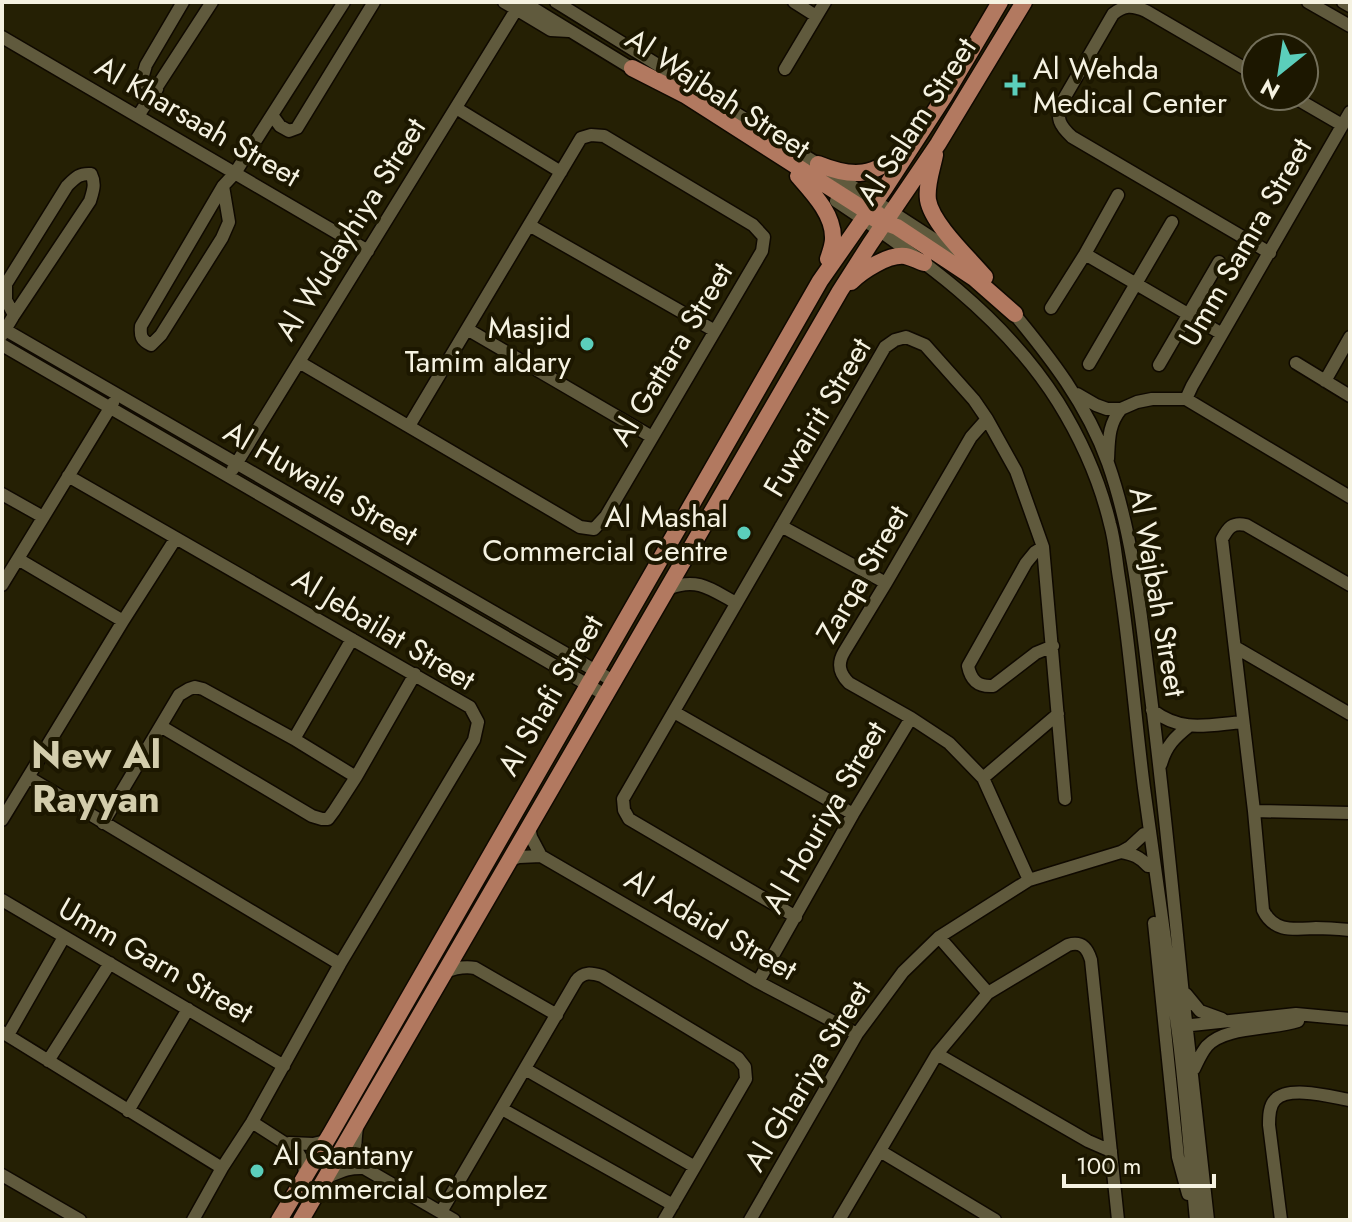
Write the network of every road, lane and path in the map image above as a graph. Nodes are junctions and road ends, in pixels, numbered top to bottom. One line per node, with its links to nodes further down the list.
1 (183, 2): 21 (street)
2 (212, 2): 21 (street)
3 (344, 2): 26 (street)
4 (374, 2): 26 (street)
5 (504, 2): 13 (street, Al Wajbah Street)
6 (556, 2): 31 (street, Al Wajbah Street)
7 (794, 2): 15 (street)
8 (825, 2): 15 (street)
9 (1000, 2): 22 (main road, Al Salam Street)
10 (1024, 2): 30 (main road, Al Salam Street)
11 (1308, 2): 16 (street)
12 (1343, 2): 14 (street)
13 (520, 6): 19 (street, Al Wajbah Street); 23 (street, Al Wudayhiya Street)
14 (1350, 6)
15 (816, 16): 20 (street)
16 (1350, 26)
17 (2, 37): 27 (street, Al Kharsaah Street)
18 (1240, 66): 41 (street)
19 (632, 68): 34 (street, Al Wajbah Street); 37 (main road)
20 (785, 69)
21 (157, 89): 27 (street)
22 (944, 97): 29 (main road, Al Salam Street); 37 (main road)
23 (456, 108): 32 (street); 40 (street, Al Wudayhiya Street)
24 (1320, 112): 28 (street)
25 (1350, 112): 28 (street, Umm Samra Street)
26 (272, 115): 33 (street)
27 (138, 116): 33 (street, Al Kharsaah Street)
28 (1342, 125): 41 (street, Umm Samra Street)
29 (914, 143): 31 (main road); 37 (main road, Al Salam Street)
30 (938, 144): 37 (main road, Al Salam Street); 45 (main road)
31 (818, 164): 37 (street, Al Wajbah Street)
32 (561, 172): 39 (street, Al Gattara Street); 55 (street, Al Gattara Street)
33 (235, 173): 35 (street); 40 (street, Al Kharsaah Street)
34 (798, 176): 37 (street, Al Wajbah Street); 46 (main road)
35 (223, 186): 35 (street)
36 (1118, 195): 42 (street)
37 (878, 216): 44 (street, Al Wajbah Street); 45 (street, Al Wajbah Street); 46 (main road, Al Shafi Street); 48 (main road, Al Shafi Street); 50 (main road); 61 (main road)
38 (1172, 222): 47 (street)
39 (529, 225): 53 (street, Al Gattara Street); 55 (street)
40 (368, 251): 59 (street, Al Wudayhiya Street)
41 (1270, 253): 56 (street, Umm Samra Street)
42 (1085, 254): 47 (street); 49 (street)
43 (1219, 262): 52 (street)
44 (924, 263): 48 (main road); 102 (street, Al Wajbah Street)
45 (985, 277): 50 (street, Al Wajbah Street)
46 (820, 281): 98 (main road, Al Shafi Street)
47 (1137, 284): 52 (street); 62 (street)
48 (840, 291): 61 (main road, Al Shafi Street)
49 (1051, 308)
50 (1015, 314): 65 (street, Al Wajbah Street)
51 (14, 315): 51 (street); 54 (street)
52 (1188, 315): 56 (street); 63 (street)
53 (467, 329): 72 (street, Al Gattara Street); 73 (street)
54 (3, 331): 66 (street, Al Huwaila Street)
55 (715, 331): 73 (street, Al Gattara Street)
56 (1222, 334): 68 (street, Umm Samra Street)
57 (1350, 337): 64 (street)
58 (2, 345): 69 (street, Al Huwaila Street)
59 (299, 362): 72 (street, Al Gattara Street); 75 (street, Al Wudayhiya Street)
60 (1296, 363): 64 (street)
61 (799, 364): 83 (main road, Al Shafi Street)
62 (1089, 364)
63 (1159, 365)
64 (1325, 381): 67 (street)
65 (1074, 392): 70 (street); 74 (street, Al Wajbah Street)
66 (117, 395): 69 (street); 75 (street, Al Huwaila Street)
67 (1350, 396)
68 (1186, 399): 70 (street); 78 (street)
69 (111, 408): 75 (street, Al Huwaila Street); 76 (street)
70 (1121, 409): 74 (street)
71 (987, 419): 80 (street, Fuwairit Street); 82 (street, Fuwairit Street); 87 (street, Zarqa Street)
72 (409, 426): 73 (street, Al Gattara Street)
73 (652, 437)
74 (1108, 462): 100 (street, Al Wajbah Street)
75 (232, 470): 85 (street, Al Huwaila Street); 90 (street, Al Huwaila Street)
76 (68, 476): 79 (street); 81 (street, Al Jebailat Street)
77 (2, 494): 79 (street)
78 (1350, 497)
79 (43, 517): 84 (street)
80 (781, 526): 87 (street, Fuwairit Street); 92 (street, Fuwairit Street)
81 (176, 538): 93 (street); 94 (street, Al Jebailat Street)
82 (1043, 547): 95 (street, Fuwairit Street); 95 (street)
83 (688, 556): 86 (street); 91 (main road, Al Shafi Street)
84 (18, 559): 88 (street); 93 (street)
85 (426, 574): 90 (street); 98 (street, Al Huwaila Street)
86 (699, 583): 91 (street); 92 (street)
87 (886, 583): 105 (street, Zarqa Street)
88 (2, 585)
89 (1350, 585): 96 (street)
90 (419, 586): 98 (street, Al Huwaila Street)
91 (670, 588): 99 (main road, Al Shafi Street)
92 (736, 603): 101 (street, Fuwairit Street)
93 (123, 621): 111 (street)
94 (352, 639): 97 (street, Al Jebailat Street); 109 (street)
95 (1053, 646): 103 (street, Fuwairit Street)
96 (1235, 647): 104 (street); 106 (street)
97 (415, 674): 112 (street); 134 (street, Al Jebailat Street)
98 (592, 678): 99 (street, Al Huwaila Street); 157 (main road, Al Shafi Street)
99 (611, 689): 120 (main road, Al Shafi Street)
100 (1152, 710): 107 (street); 110 (street, Al Wajbah Street)
101 (674, 712): 117 (street); 128 (street, Fuwairit Street)
102 (1135, 713): 121 (street, Al Wajbah Street); 144 (street, Al Wajbah Street)
103 (1058, 714): 113 (street); 114 (street, Fuwairit Street)
104 (1350, 714)
105 (911, 718): 113 (street, Zarqa Street); 117 (street, Al Houriya Street)
106 (1242, 722): 107 (street); 115 (street)
107 (1189, 726): 110 (street)
108 (162, 727): 109 (street); 112 (street); 119 (street)
109 (294, 739): 112 (street)
110 (1160, 768): 138 (street, Al Wajbah Street)
111 (28, 777): 118 (street); 119 (street)
112 (356, 777)
113 (983, 778): 126 (street, Zarqa Street)
114 (1065, 799)
115 (1254, 811): 116 (street); 129 (street)
116 (1350, 813)
117 (853, 814): 128 (street, Al Houriya Street)
118 (2, 820)
119 (103, 823): 134 (street)
120 (529, 827): 123 (street); 124 (main road, Al Shafi Street)
121 (1144, 834): 122 (street, Al Ghariya Street); 125 (street, Al Wajbah Street)
122 (1121, 852): 125 (street); 126 (street, Al Ghariya Street)
123 (541, 856): 124 (street); 137 (street, Al Adaid Street)
124 (509, 860): 132 (main road, Al Shafi Street)
125 (1148, 866): 169 (street, Al Wajbah Street)
126 (1029, 880): 131 (street, Al Ghariya Street)
127 (2, 900): 130 (street, Umm Garn Street)
128 (796, 917): 137 (street, Al Houriya Street)
129 (1350, 930)
130 (64, 937): 133 (street, Umm Garn Street); 145 (street)
131 (939, 937): 139 (street); 146 (street, Al Ghariya Street)
132 (464, 940): 135 (street); 136 (main road, Al Shafi Street)
133 (110, 963): 140 (street, Umm Garn Street); 148 (street)
134 (340, 964): 149 (street, Al Jebailat Street)
135 (475, 968): 136 (street); 141 (street)
136 (445, 972): 155 (main road, Al Shafi Street)
137 (758, 982): 146 (street, Al Adaid Street)
138 (1183, 989): 142 (street); 144 (street, Al Wajbah Street)
139 (988, 993): 147 (street); 160 (street)
140 (188, 1009): 149 (street, Umm Garn Street); 154 (street)
141 (557, 1015): 150 (street); 161 (street)
142 (1297, 1018): 143 (street); 144 (street); 151 (street)
143 (1350, 1020)
144 (1183, 1030): 151 (street, Al Wajbah Street); 169 (street, Al Wajbah Street)
145 (5, 1034): 148 (street)
146 (857, 1034): 176 (street, Al Ghariya Street)
147 (937, 1054): 159 (street); 160 (street)
148 (48, 1061): 154 (street)
149 (284, 1066): 156 (street, Al Jebailat Street)
150 (525, 1069): 153 (street); 161 (street)
151 (1193, 1072): 169 (street, Al Wajbah Street)
152 (1350, 1100): 180 (street)
153 (502, 1109): 167 (street); 168 (street)
154 (128, 1111): 162 (street)
155 (358, 1121): 163 (street); 166 (main road, Al Shafi Street)
156 (252, 1122): 158 (street); 162 (street, Al Jebailat Street)
157 (326, 1141): 158 (street); 165 (main road, Al Shafi Street)
158 (286, 1142): 165 (street)
159 (880, 1151): 177 (street); 178 (street)
160 (1111, 1151): 179 (street)
161 (695, 1167): 167 (street)
162 (222, 1168): 171 (street, Al Jebailat Street)
163 (364, 1168): 166 (street); 168 (street)
164 (2, 1175): 170 (street)
165 (305, 1176): 172 (main road, Al Shafi Street)
166 (325, 1178): 173 (main road, Al Shafi Street)
167 (673, 1205): 175 (street)
168 (441, 1212): 174 (street)
169 (1200, 1219)
170 (80, 1220)
171 (193, 1220)
172 (279, 1220)
173 (301, 1220)
174 (454, 1220)
175 (664, 1220)
176 (750, 1220)
177 (839, 1220)
178 (995, 1220)
179 (1118, 1220)
180 (1281, 1220)

